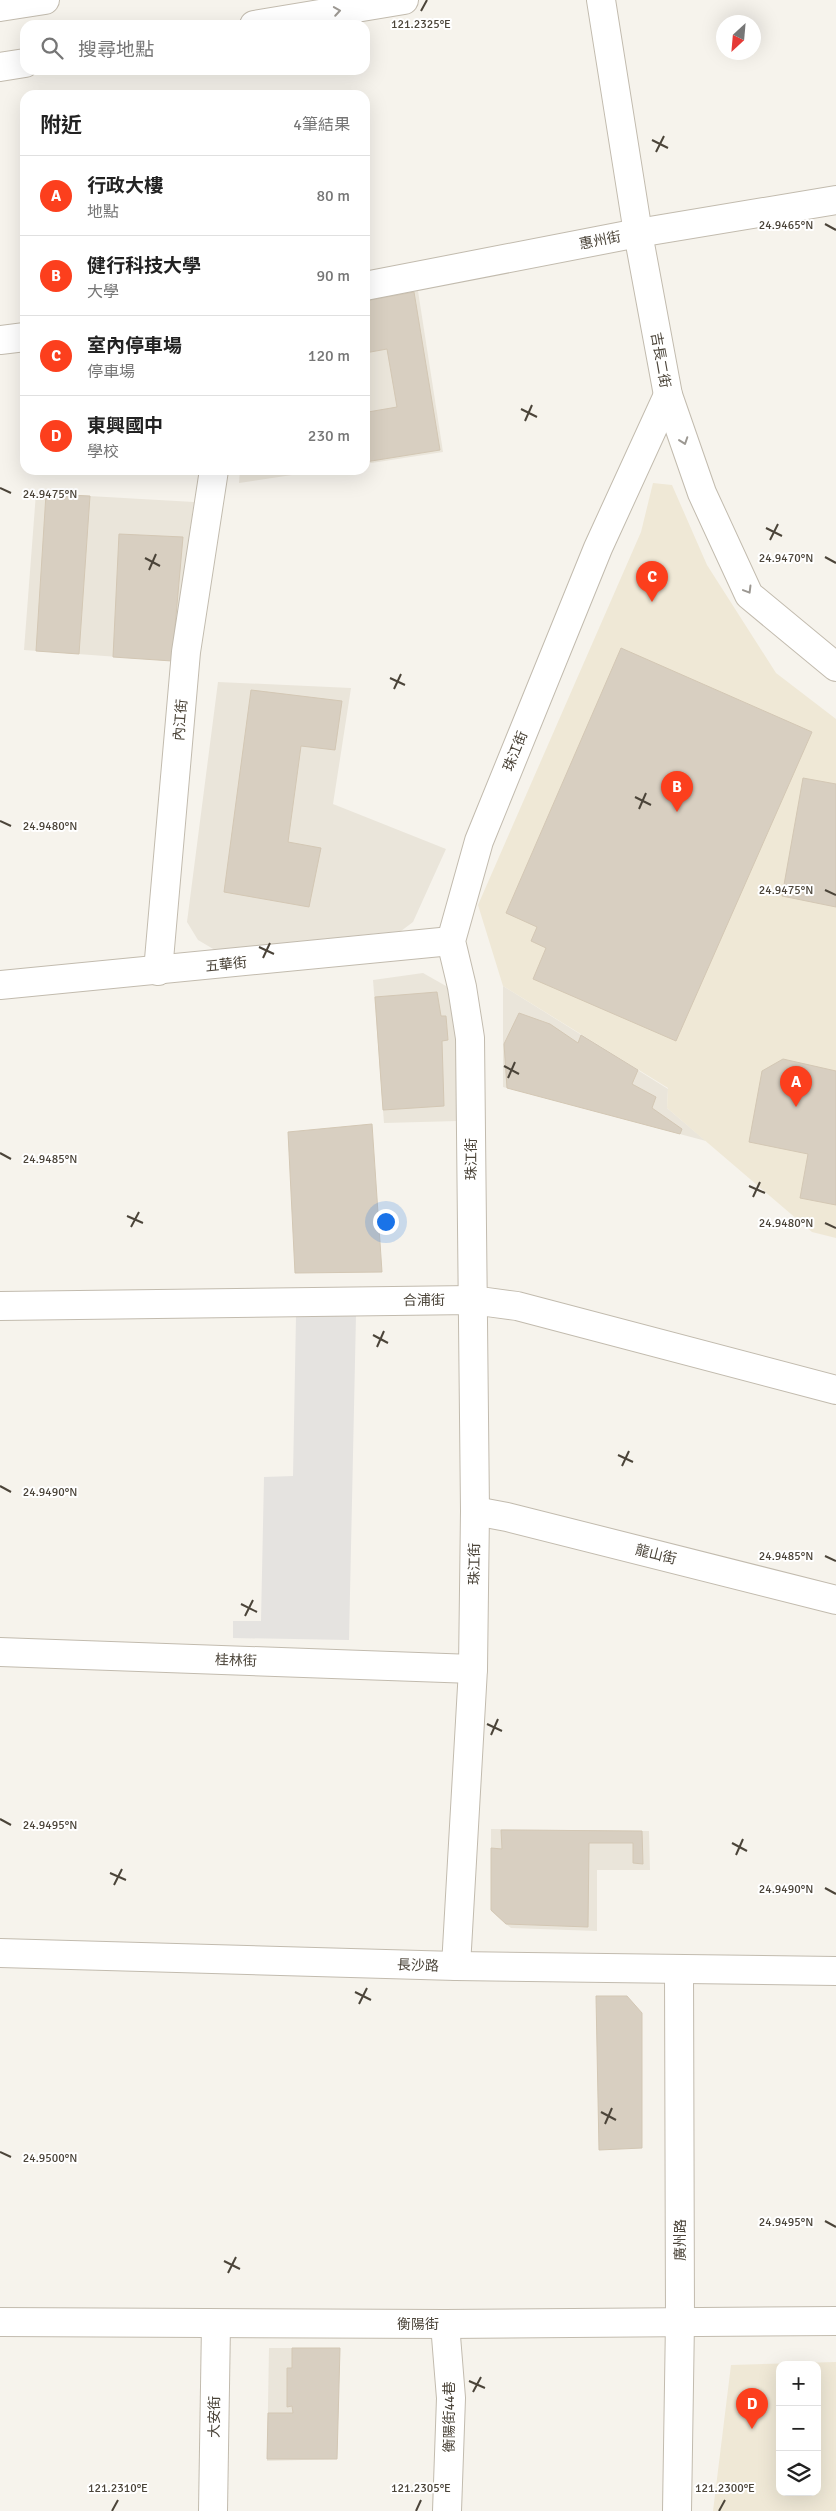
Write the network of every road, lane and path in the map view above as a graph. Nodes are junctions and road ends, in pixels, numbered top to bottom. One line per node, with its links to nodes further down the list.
1 (45, 0): 4 (street)
2 (404, 0): 5 (street, one-way to 2)
3 (601, 0): 9 (street, 吉長二街)
4 (0, 7)
5 (284, 20)
6 (20, 64): 7 (street)
7 (0, 68)
8 (836, 200): 9 (street, 惠州街)
9 (638, 233): 10 (street, 惠州街); 13 (street, 吉長二街)
10 (370, 285)
11 (20, 338): 12 (street)
12 (0, 340)
13 (668, 395): 15 (street, 吉長二街, one-way to 15); 16 (street, 珠江街)
14 (213, 475): 17 (street, 內江街)
15 (836, 667)
16 (451, 941): 17 (street, 五華街); 19 (street, 珠江街)
17 (158, 971): 18 (street, 五華街)
18 (0, 985)
19 (472, 1300): 20 (street, 合浦街); 21 (street, 合浦街); 22 (street, 珠江街)
20 (0, 1306)
21 (836, 1390)
22 (475, 1511): 23 (street, 龍山街); 25 (street, 珠江街)
23 (836, 1600)
24 (0, 1652): 25 (street, 桂林街)
25 (473, 1669): 27 (street, 珠江街)
26 (0, 1953): 27 (street, 長沙路)
27 (456, 1966): 28 (street, 長沙路)
28 (679, 1969): 29 (street, 長沙路); 30 (street, 廣州路)
29 (836, 1971)
30 (680, 2321): 31 (street, 衡陽街); 34 (street, 衡陽街); 37 (street, 廣州路)
31 (836, 2321)
32 (0, 2322): 33 (street, 衡陽街)
33 (216, 2324): 34 (street, 衡陽街); 35 (street, 大安街)
34 (445, 2324): 36 (street, 衡陽街44巷)
35 (213, 2511)
36 (447, 2511)
37 (677, 2511)

